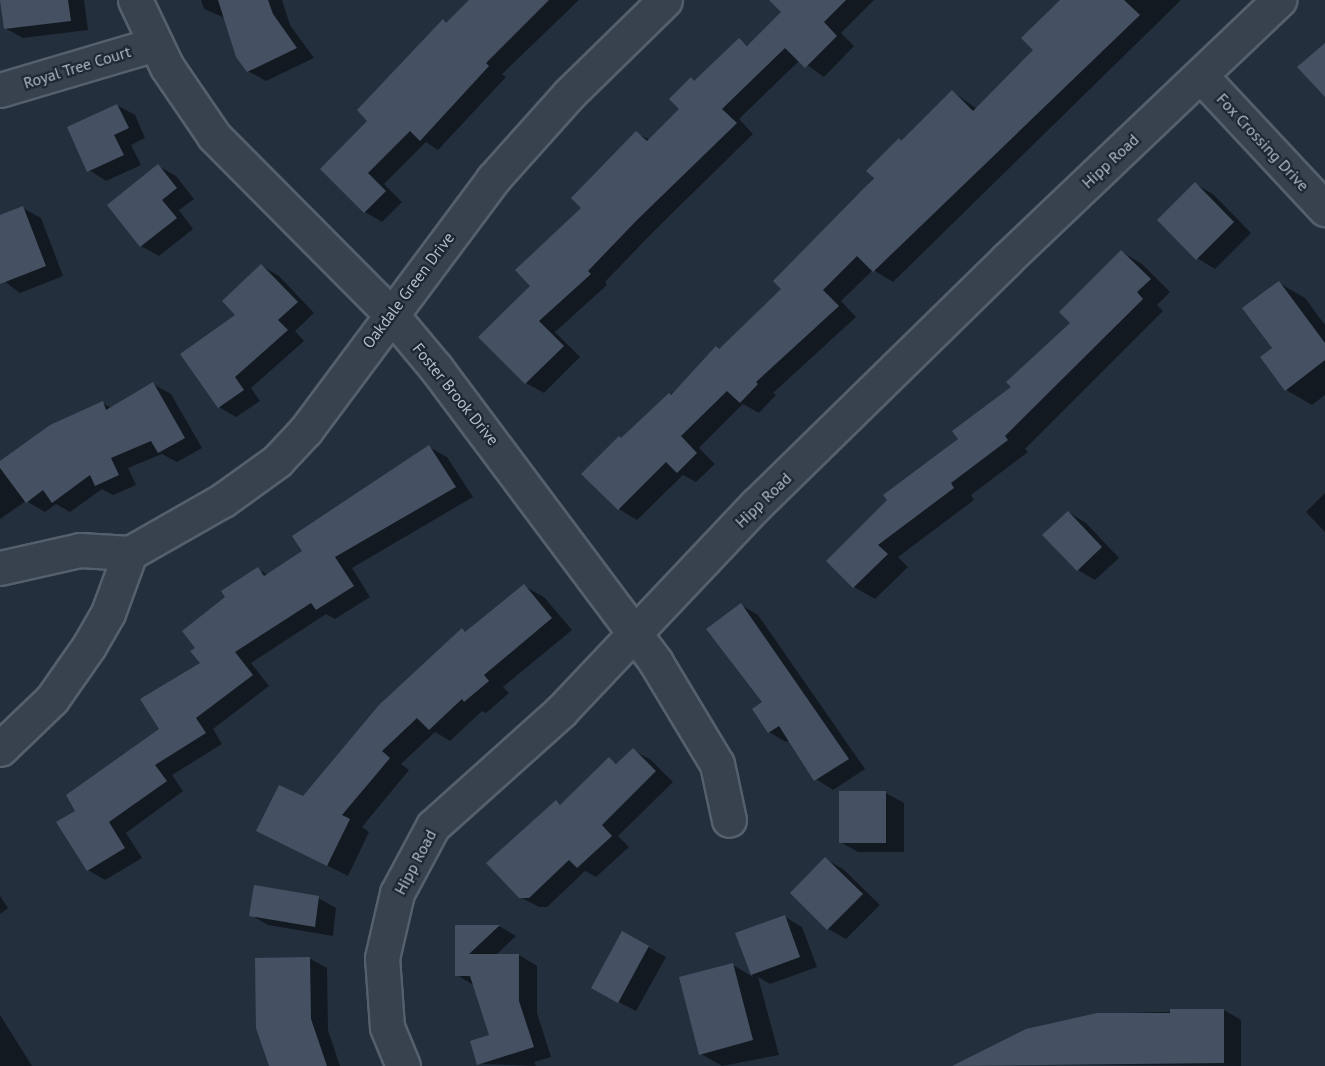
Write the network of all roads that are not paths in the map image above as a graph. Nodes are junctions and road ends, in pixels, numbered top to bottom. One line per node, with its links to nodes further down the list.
1 (135, 0): 4 (street, Foster Brook Drive)
2 (665, 0): 8 (street, Oakdale Green Drive)
3 (1279, 0): 5 (street, Hipp Road)
4 (155, 44): 6 (street, Royal Tree Court); 8 (street, Foster Brook Drive)
5 (1201, 76): 7 (street, Fox Crossing Drive); 11 (street, Hipp Road)
6 (0, 90)
7 (1325, 209)
8 (390, 313): 9 (street, Oakdale Green Drive); 11 (street, Foster Brook Drive)
9 (130, 553): 10 (street); 12 (street)
10 (0, 568)
11 (634, 632): 13 (street, Foster Brook Drive); 14 (street, Hipp Road)
12 (0, 748)
13 (729, 820)
14 (403, 1066)

